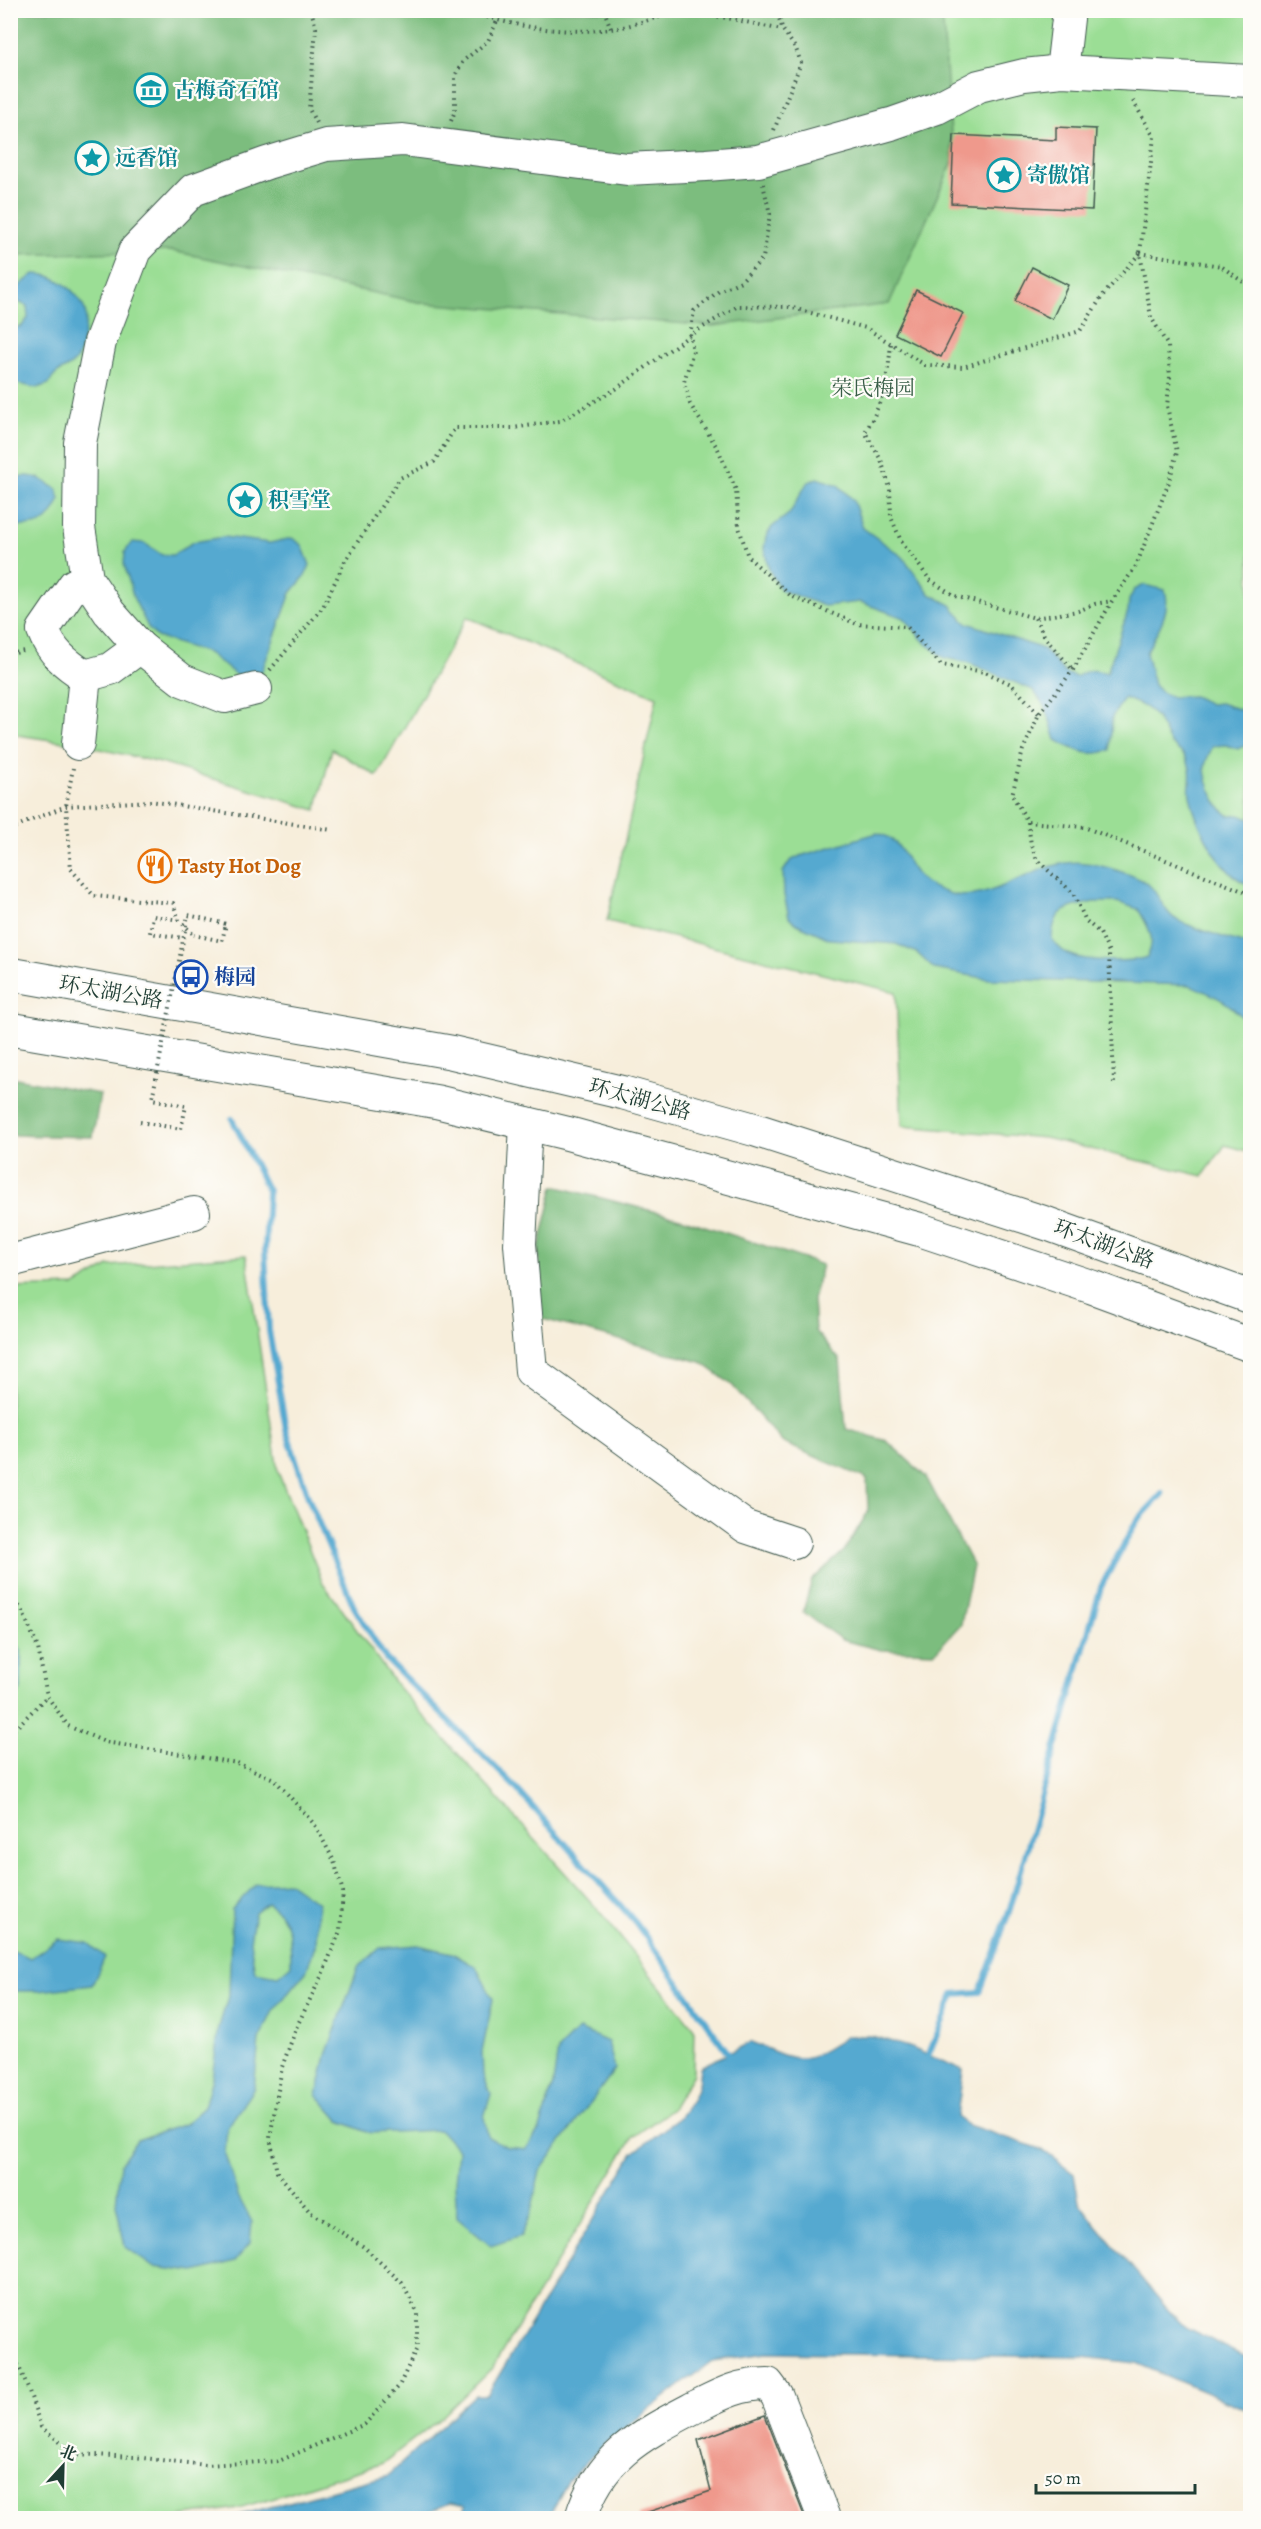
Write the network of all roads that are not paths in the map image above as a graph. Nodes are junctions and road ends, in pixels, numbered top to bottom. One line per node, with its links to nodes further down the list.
1 (1069, 10): 2 (lane)
2 (1062, 71): 3 (lane); 4 (lane)
3 (1251, 81)
4 (87, 579): 5 (lane); 6 (lane)
5 (140, 647): 6 (lane); 7 (lane)
6 (85, 676): 8 (lane)
7 (256, 689)
8 (78, 744)
9 (10, 974): 14 (highway, 环太湖公路)
10 (10, 1029): 11 (highway)
11 (526, 1123): 15 (highway); 16 (lane)
12 (194, 1213): 13 (lane)
13 (10, 1261)
14 (1251, 1297)
15 (1251, 1346)
16 (794, 1543)
17 (581, 2518): 18 (lane)
18 (824, 2518)

